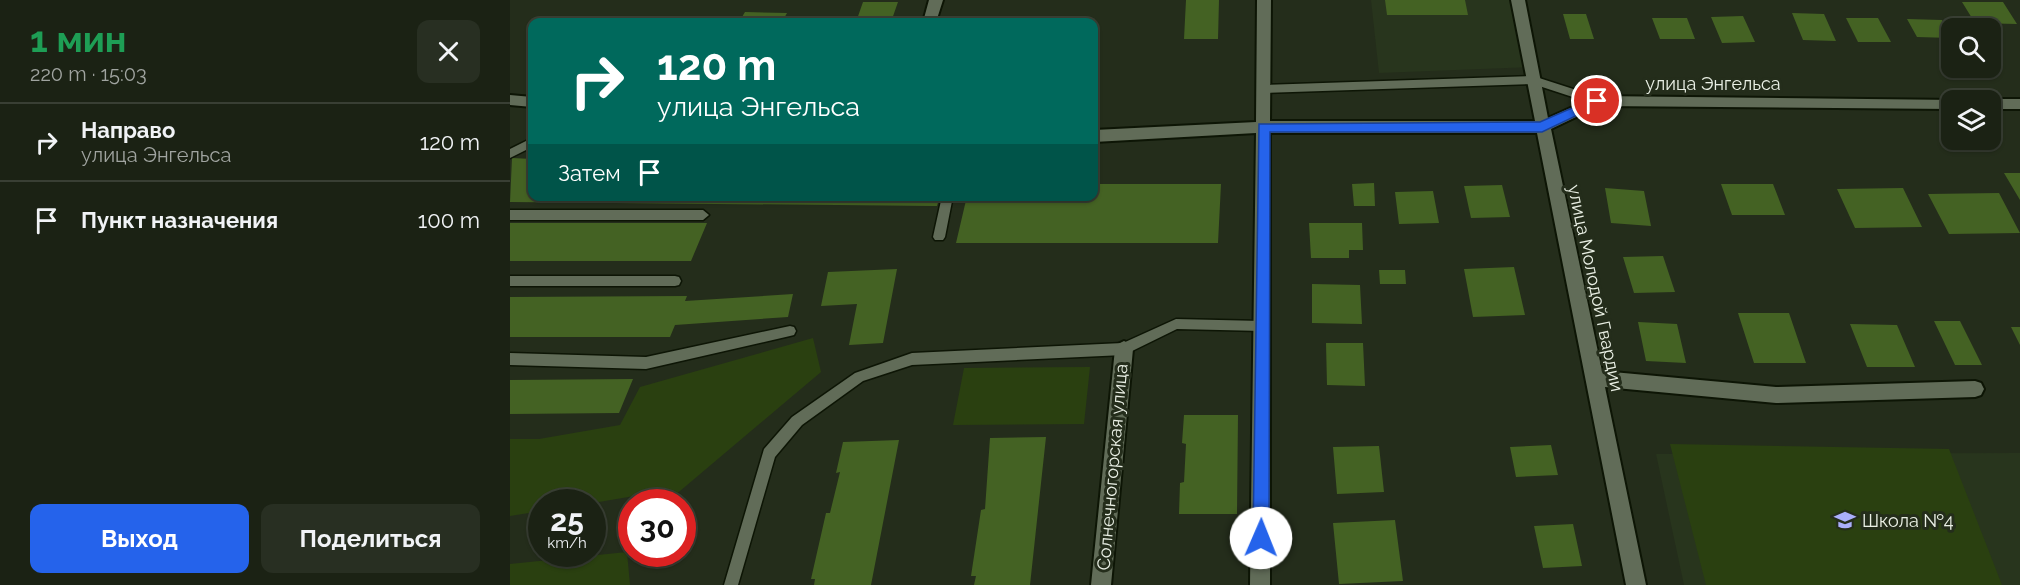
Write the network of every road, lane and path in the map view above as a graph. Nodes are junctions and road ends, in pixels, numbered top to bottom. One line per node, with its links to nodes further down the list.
1 (936, 0): 4 (street)
2 (1264, 0): 6 (street)
3 (1518, 0): 5 (street, улица Молодой Гвардии)
4 (931, 18)
5 (1533, 80): 6 (lane); 8 (lane); 14 (street, улица Молодой Гвардии)
6 (1264, 89): 13 (street)
7 (510, 100): 9 (street)
8 (1597, 101): 10 (street, улица Энгельса); 14 (street, улица Энгельса)
9 (528, 102)
10 (1941, 104)
11 (2001, 104): 12 (street)
12 (2020, 105)
13 (1264, 127): 14 (street, улица Энгельса); 15 (street, улица Энгельса); 24 (street)
14 (1542, 127): 28 (street, улица Молодой Гвардии)
15 (1098, 136)
16 (528, 144): 17 (lane)
17 (510, 154)
18 (947, 201): 21 (lane)
19 (510, 215): 20 (lane)
20 (703, 215)
21 (939, 237)
22 (510, 281): 23 (lane)
23 (675, 281)
24 (1262, 326): 26 (lane); 32 (street)
25 (790, 331): 27 (lane)
26 (1124, 349): 30 (lane); 31 (street, Солнечногорская улица)
27 (510, 359)
28 (1596, 378): 29 (street); 33 (street, улица Молодой Гвардии)
29 (1975, 389)
30 (731, 585)
31 (1101, 585)
32 (1260, 585)
33 (1636, 585)

